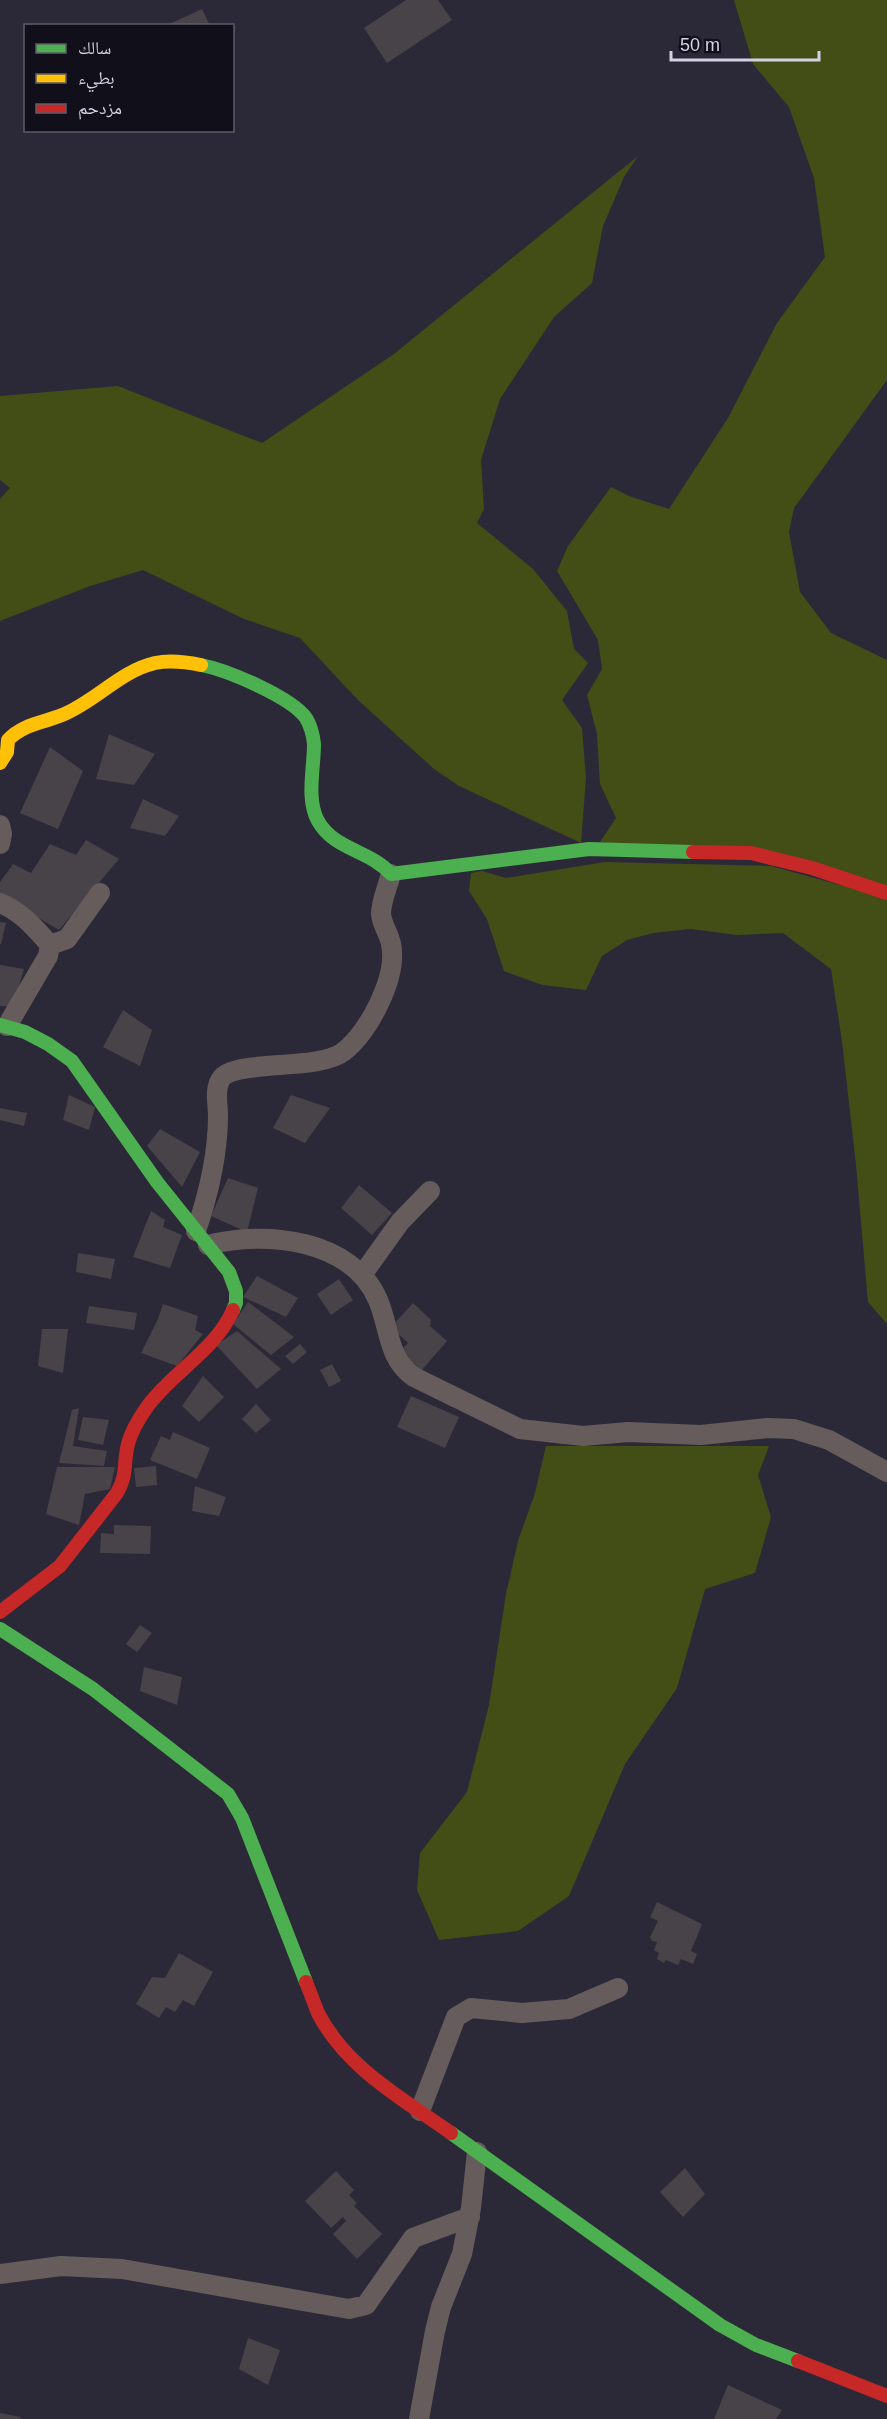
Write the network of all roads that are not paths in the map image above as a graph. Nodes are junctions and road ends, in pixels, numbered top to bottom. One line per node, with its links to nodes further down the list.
1 (0, 763): 4 (street)
2 (0, 825): 3 (street)
3 (0, 844)
4 (391, 874): 6 (street); 11 (street)
5 (100, 893): 8 (street)
6 (887, 893)
7 (0, 903): 8 (street)
8 (50, 945): 9 (street)
9 (4, 1025): 11 (street)
10 (430, 1191): 12 (street)
11 (202, 1238): 12 (street); 14 (street)
12 (362, 1275): 13 (street)
13 (887, 1472)
14 (0, 1612)
15 (0, 1629): 17 (street)
16 (618, 1988): 17 (street)
17 (420, 2111): 18 (street)
18 (477, 2152): 19 (street); 21 (street)
19 (470, 2217): 20 (street); 22 (street)
20 (0, 2274)
21 (887, 2396)
22 (419, 2419)

